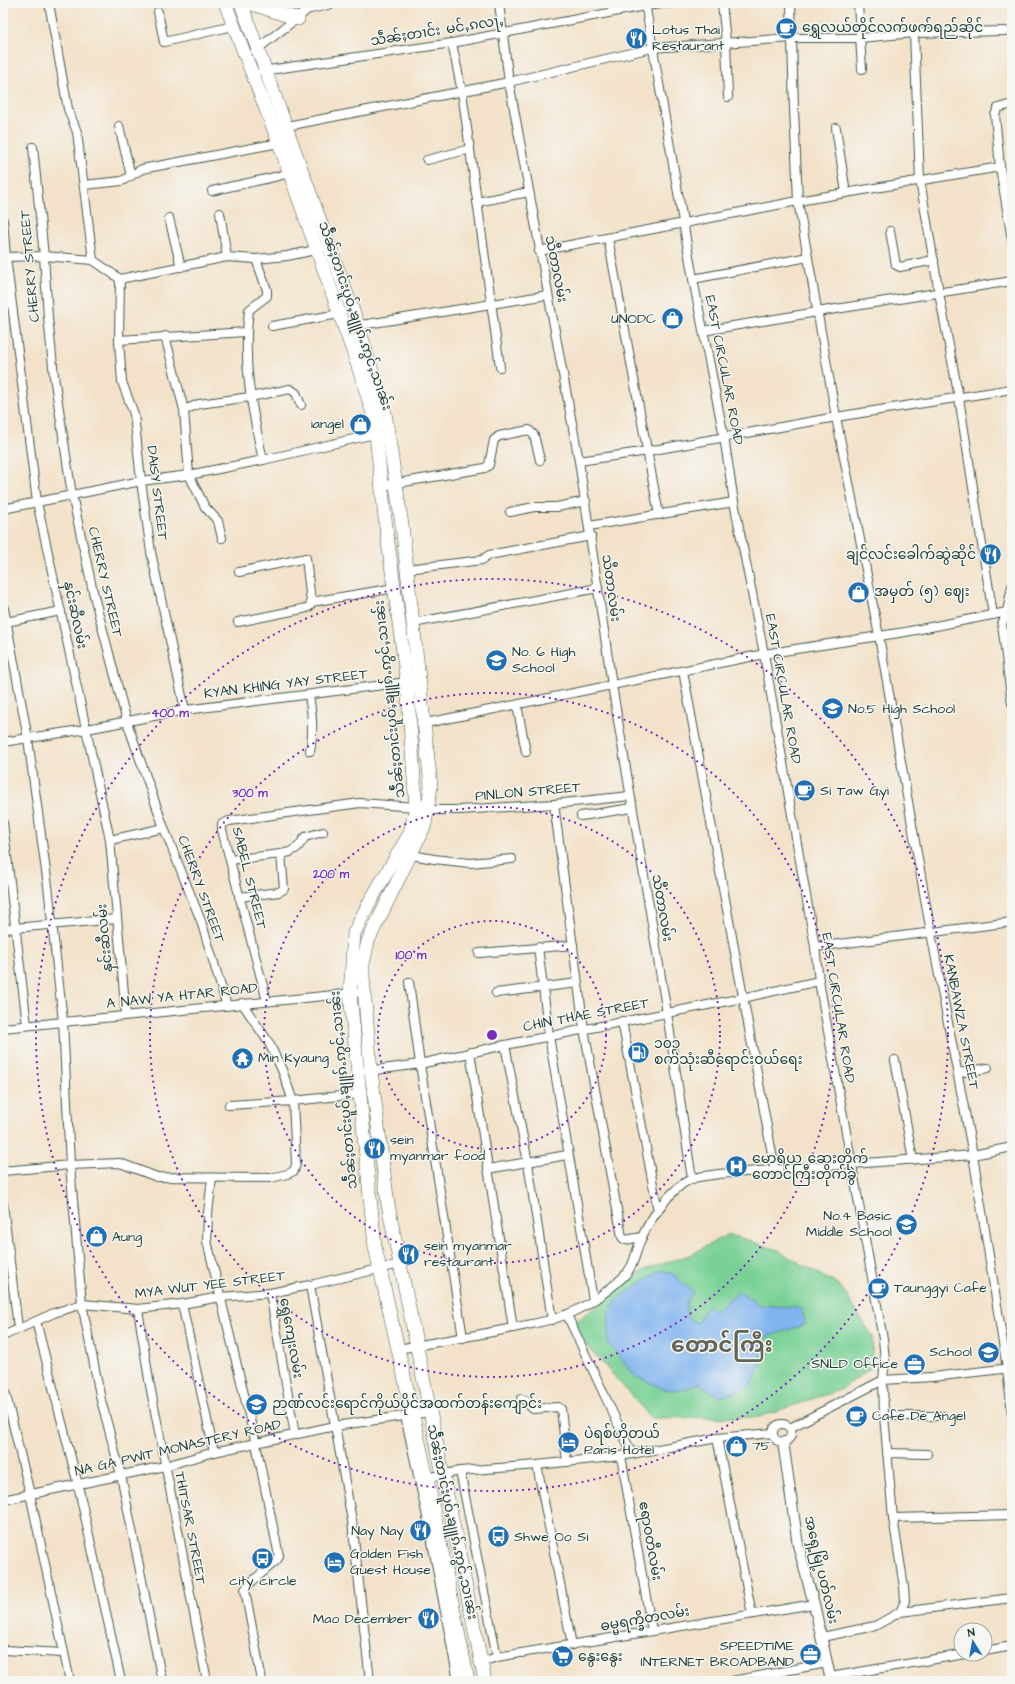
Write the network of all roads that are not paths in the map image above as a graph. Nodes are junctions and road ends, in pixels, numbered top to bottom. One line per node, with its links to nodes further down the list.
1 (49, 3): 45 (street)
2 (225, 3): 16 (highway, သဵႅၼ်ႈတၢင်းပူဝ်ႇၶျူၵ်ႉဢွင်ႇသၢၼ်း)
3 (241, 3): 25 (highway, သဵႅၼ်ႈတၢင်းပူဝ်ႇၶျူၵ်ႉဢွင်ႇသၢၼ်း)
4 (249, 3): 15 (highway)
5 (316, 3): 13 (street)
6 (336, 3): 13 (street)
7 (499, 3): 19 (street, သီတာလမ်း)
8 (672, 3): 12 (street, သဵၼ်ႈတၢင်း မင်ႇၵလႃႇ)
9 (722, 3): 22 (street)
10 (791, 3): 20 (street, KANBAWZA STREET)
11 (858, 3): 21 (street)
12 (645, 4): 19 (street, သဵၼ်ႈတၢင်း မင်ႇၵလႃႇ); 24 (street, EAST CIRCULAR ROAD)
13 (308, 10): 15 (street)
14 (158, 12): 16 (street)
15 (298, 19): 25 (street)
16 (233, 26): 26 (highway, သဵႅၼ်ႈတၢင်းပူဝ်ႇၶျူၵ်ႉဢွင်ႇသၢၼ်း)
17 (1005, 31): 18 (street)
18 (914, 33): 21 (street); 44 (street)
19 (503, 34): 23 (street, သဵၼ်ႈတၢင်း မင်ႇၵလႃႇ); 30 (street, သီတာလမ်း)
20 (792, 38): 21 (street); 22 (street); 49 (street, KANBAWZA STREET)
21 (860, 38): 28 (street)
22 (726, 42): 24 (street); 32 (street)
23 (452, 43): 27 (street, သဵၼ်ႈတၢင်း မင်ႇၵလႃႇ); 31 (street)
24 (652, 48): 30 (street); 54 (street, EAST CIRCULAR ROAD)
25 (258, 49): 26 (street); 27 (highway, သဵႅၼ်ႈတၢင်းပူဝ်ႇၶျူၵ်ႉဢွင်ႇသၢၼ်း)
26 (245, 56): 29 (highway, သဵႅၼ်ႈတၢင်းပူဝ်ႇၶျူၵ်ႉဢွင်ႇသၢၼ်း)
27 (264, 70): 29 (street, သဵၼ်ႈတၢင်း မင်ႇၵလႃႇ); 35 (highway, သဵႅၼ်ႈတၢင်းပူဝ်ႇၶျူၵ်ႉဢွင်ႇသၢၼ်း)
28 (862, 70)
29 (252, 75): 35 (highway, သဵႅၼ်ႈတၢင်းပူဝ်ႇၶျူၵ်ႉဢွင်ႇသၢၼ်း)
30 (509, 82): 31 (street); 47 (street, သီတာလမ်း)
31 (462, 92): 35 (street); 39 (street)
32 (728, 97)
33 (1012, 104): 41 (street)
34 (119, 126): 43 (street)
35 (280, 128): 37 (highway, သဵႅၼ်ႈတၢင်းပူဝ်ႇၶျူၵ်ႉဢွင်ႇသၢၼ်း); 58 (highway, သဵႅၼ်ႈတၢင်းပူဝ်ႇၶျူၵ်ႉဢွင်ႇသၢၼ်း)
36 (836, 128): 48 (street)
37 (278, 143): 42 (highway, သဵႅၼ်ႈတၢင်းပူဝ်ႇၶျူၵ်ႉဢွင်ႇသၢၼ်း); 43 (street)
38 (33, 147): 60 (street, CHERRY STREET)
39 (470, 149): 40 (street); 50 (street)
40 (427, 160)
41 (1000, 167): 44 (street); 57 (street)
42 (289, 173): 46 (street); 58 (highway, သဵႅၼ်ႈတၢင်းပူဝ်ႇၶျူၵ်ႉဢွင်ႇသၢၼ်း)
43 (131, 176): 45 (street)
44 (920, 180): 48 (street); 66 (street)
45 (84, 185): 65 (street)
46 (212, 191)
47 (529, 192): 50 (street); 59 (street, သီတာလမ်း)
48 (846, 193): 49 (street)
49 (798, 201): 54 (street); 63 (street, KANBAWZA STREET)
50 (477, 202): 73 (street)
51 (220, 213): 62 (street)
52 (169, 218): 67 (street)
53 (3, 220): 61 (street, နှင်းဆီလမ်း)
54 (683, 223): 56 (street); 69 (street, EAST CIRCULAR ROAD)
55 (890, 231): 66 (street)
56 (608, 238): 59 (street); 92 (street)
57 (1012, 240)
58 (322, 249): 64 (street); 75 (highway, သဵႅၼ်ႈတၢင်းပူဝ်ႇၶျူၵ်ႉဢွင်ႇသၢၼ်း); 76 (highway, သဵႅၼ်ႈတၢင်းပူဝ်ႇၶျူၵ်ႉဢွင်ႇသၢၼ်း)
59 (539, 251): 72 (street, သီတာလမ်း)
60 (44, 256): 61 (street); 65 (street); 100 (street, CHERRY STREET)
61 (4, 257): 102 (street, နှင်းဆီလမ်း)
62 (227, 257): 64 (street); 67 (street)
63 (808, 257): 69 (street); 74 (street, KANBAWZA STREET)
64 (256, 259): 80 (street)
65 (94, 260): 68 (street)
66 (934, 260): 71 (street)
67 (180, 267): 68 (street)
68 (120, 279): 82 (street, DAISY STREET)
69 (692, 279): 79 (street, EAST CIRCULAR ROAD)
70 (1012, 282): 71 (street)
71 (939, 293): 74 (street); 86 (street)
72 (548, 295): 73 (street); 95 (street, သီတာလမ်း)
73 (492, 304): 76 (street); 83 (street)
74 (817, 312): 79 (street); 89 (street, KANBAWZA STREET)
75 (339, 314): 77 (street); 78 (highway, သဵႅၼ်ႈတၢင်းပူဝ်ႇၶျူၵ်ႉဢွင်ႇသၢၼ်း)
76 (358, 325): 78 (street); 90 (highway, သဵႅၼ်ႈတၢင်းပူဝ်ႇၶျူၵ်ႉဢွင်ႇသၢၼ်း)
77 (272, 326)
78 (344, 328): 90 (highway, သဵႅၼ်ႈတၢင်းပူဝ်ႇၶျူၵ်ႉဢွင်ႇသၢၼ်း)
79 (703, 331): 91 (street, EAST CIRCULAR ROAD)
80 (246, 332): 81 (street); 85 (street)
81 (165, 336): 82 (street); 88 (street)
82 (119, 340): 97 (street, DAISY STREET)
83 (500, 367)
84 (1012, 389): 86 (street)
85 (250, 397): 87 (street); 88 (street); 93 (street)
86 (959, 398): 89 (street); 119 (street)
87 (301, 405)
88 (184, 410): 96 (street)
89 (836, 417): 91 (street); 124 (street, KANBAWZA STREET)
90 (382, 433): 93 (street); 98 (highway, သဵႅၼ်ႈတၢင်းပူဝ်ႇၶျူၵ်ႉဢွင်ႇသၢၼ်း); 99 (highway, သဵႅၼ်ႈတၢင်းပူဝ်ႇၶျူၵ်ႉဢွင်ႇသၢၼ်း)
91 (724, 437): 92 (street); 103 (street, EAST CIRCULAR ROAD)
92 (648, 451): 95 (street); 106 (street)
93 (263, 460): 96 (street)
94 (540, 460): 98 (street)
95 (579, 460): 101 (street, သီတာလမ်း)
96 (190, 475): 97 (street); 109 (street)
97 (141, 481): 100 (street); 132 (street, DAISY STREET)
98 (396, 485): 99 (street); 110 (highway, သဵႅၼ်ႈတၢင်းပူဝ်ႇၶျူၵ်ႉဢွင်ႇသၢၼ်း)
99 (381, 486): 113 (highway, သဵႅၼ်ႈတၢင်းပူဝ်ႇၶျူၵ်ႉဢွင်ႇသၢၼ်း)
100 (72, 495): 102 (street); 133 (street, CHERRY STREET)
101 (586, 501): 105 (street); 107 (street, သီတာလမ်း)
102 (37, 502): 104 (street); 117 (street, နှင်းဆီလမ်း)
103 (734, 502): 106 (street); 125 (street, EAST CIRCULAR ROAD)
104 (3, 509)
105 (510, 512)
106 (659, 515): 107 (street)
107 (589, 526): 108 (street, သီတာလမ်း)
108 (591, 536): 110 (street); 114 (street, သီတာလမ်း)
109 (222, 538)
110 (407, 569): 123 (highway, သဵႅၼ်ႈတၢင်းပူဝ်ႇၶျူၵ်ႉဢွင်ႇသၢၼ်း)
111 (239, 572): 115 (street)
112 (1012, 586): 118 (street)
113 (395, 588): 115 (street); 127 (highway, သဵႅၼ်ႈတၢင်းပူဝ်ႇၶျူၵ်ႉဢွင်ႇသၢၼ်း)
114 (598, 588): 123 (street); 128 (street, သီတာလမ်း)
115 (311, 602): 122 (street)
116 (3, 603): 121 (street)
117 (61, 611): 121 (street); 136 (street, နှင်းဆီလမ်း)
118 (1007, 612): 119 (street); 120 (street); 130 (street)
119 (993, 615): 124 (street)
120 (1012, 621)
121 (6, 622): 137 (street)
122 (238, 622)
123 (413, 624): 134 (highway, သဵႅၼ်ႈတၢင်းပူဝ်ႇၶျူၵ်ႉဢွင်ႇသၢၼ်း)
124 (879, 636): 125 (street); 160 (street, KANBAWZA STREET)
125 (764, 654): 126 (street); 162 (street, EAST CIRCULAR ROAD)
126 (683, 671): 128 (street); 172 (street)
127 (407, 682): 129 (street, KYAN KHING YAY STREET); 135 (highway, သဵႅၼ်ႈတၢင်းပူဝ်ႇၶျူၵ်ႉဢွင်ႇသၢၼ်း)
128 (612, 685): 131 (street); 141 (street, သီတာလမ်း)
129 (309, 695): 132 (street, KYAN KHING YAY STREET); 139 (street)
130 (1012, 704)
131 (517, 705): 134 (street); 140 (street)
132 (185, 710): 133 (street, KYAN KHING YAY STREET)
133 (127, 722): 136 (street, KYAN KHING YAY STREET); 147 (street, CHERRY STREET)
134 (426, 723): 135 (street); 143 (highway, သဵႅၼ်ႈတၢင်းပူဝ်ႇၶျူၵ်ႉဢွင်ႇသၢၼ်း)
135 (410, 725): 143 (highway, သဵႅၼ်ႈတၢင်းပူဝ်ႇၶျူၵ်ႉဢွင်ႇသၢၼ်း)
136 (87, 729): 137 (street, KYAN KHING YAY STREET); 149 (street, နှင်းဆီလမ်း)
137 (28, 739): 138 (street, KYAN KHING YAY STREET); 157 (street)
138 (3, 742)
139 (310, 751)
140 (526, 752)
141 (630, 796): 142 (street, PINLON STREET); 144 (street, သီတာလမ်း)
142 (554, 804): 143 (street, PINLON STREET); 161 (street)
143 (422, 808): 151 (highway, သဵႅၼ်ႈတၢင်းပူဝ်ႇၶျူၵ်ႉဢွင်ႇသၢၼ်း); 153 (street, SABEL STREET); 170 (highway, သဵႅၼ်ႈတၢင်းပူဝ်ႇၶျူၵ်ႉဢွင်ႇသၢၼ်း)
144 (632, 808): 145 (street); 176 (street, သီတာလမ်း)
145 (581, 816)
146 (3, 823): 159 (street)
147 (164, 828): 149 (street); 175 (street, CHERRY STREET)
148 (323, 832): 150 (street)
149 (110, 840): 155 (street, နှင်းဆီလမ်း)
150 (281, 854): 153 (street); 154 (street)
151 (412, 855): 152 (street); 169 (highway, သဵႅၼ်ႈတၢင်းပူဝ်ႇၶျူၵ်ႉဢွင်ႇသၢၼ်း)
152 (512, 859)
153 (230, 860): 154 (street, SABEL STREET)
154 (239, 897): 173 (street, SABEL STREET)
155 (117, 919): 157 (street); 177 (street, နှင်းဆီလမ်း)
156 (1012, 922): 160 (street)
157 (52, 925): 159 (street); 178 (street)
158 (3, 929): 159 (street)
159 (17, 929): 180 (street)
160 (931, 933): 162 (street); 191 (street, KANBAWZA STREET)
161 (573, 945): 163 (street); 167 (street)
162 (815, 946): 165 (street, EAST CIRCULAR ROAD)
163 (538, 947): 164 (street); 168 (street)
164 (480, 953)
165 (819, 981): 172 (street, CHIN THAE STREET); 200 (street, EAST CIRCULAR ROAD)
166 (409, 982): 187 (street)
167 (578, 982): 168 (street); 182 (street)
168 (543, 987): 171 (street); 183 (street)
169 (364, 992): 170 (street, A NAW YA HTAR ROAD); 189 (highway, သဵႅၼ်ႈတၢင်းပူဝ်ႇၶျူၵ်ႉဢွင်ႇသၢၼ်း)
170 (350, 993): 173 (street, A NAW YA HTAR ROAD); 190 (highway, သဵႅၼ်ႈတၢင်းပူဝ်ႇၶျူၵ်ႉဢွင်ႇသၢၼ်း)
171 (496, 993)
172 (743, 998): 176 (street, CHIN THAE STREET); 203 (street)
173 (267, 1001): 174 (street, A NAW YA HTAR ROAD)
174 (242, 1003): 175 (street, A NAW YA HTAR ROAD); 193 (street)
175 (227, 1006): 177 (street, A NAW YA HTAR ROAD)
176 (667, 1013): 179 (street, CHIN THAE STREET); 206 (street, သီတာလမ်း)
177 (126, 1015): 178 (street, A NAW YA HTAR ROAD)
178 (63, 1021): 180 (street, A NAW YA HTAR ROAD); 201 (street)
179 (622, 1021): 182 (street, CHIN THAE STREET); 208 (street)
180 (27, 1025): 181 (street, A NAW YA HTAR ROAD)
181 (3, 1028)
182 (584, 1029): 183 (street, CHIN THAE STREET); 209 (street)
183 (549, 1036): 184 (street, CHIN THAE STREET); 196 (street)
184 (505, 1045): 185 (street, CHIN THAE STREET); 199 (street)
185 (470, 1052): 187 (street, CHIN THAE STREET); 202 (street)
186 (895, 1060): 198 (street)
187 (420, 1064): 189 (street, CHIN THAE STREET); 225 (street)
188 (988, 1068): 191 (street)
189 (371, 1071): 190 (street, CHIN THAE STREET); 210 (highway, သဵႅၼ်ႈတၢင်းပူဝ်ႇၶျူၵ်ႉဢွင်ႇသၢၼ်း)
190 (357, 1072): 192 (highway, သဵႅၼ်ႈတၢင်းပူဝ်ႇၶျူၵ်ႉဢွင်ႇသၢၼ်း)
191 (958, 1073): 197 (street, KANBAWZA STREET)
192 (359, 1094): 193 (street); 211 (highway, သဵႅၼ်ႈတၢင်းပူဝ်ႇၶျူၵ်ႉဢွင်ႇသၢၼ်း)
193 (293, 1101): 194 (street); 205 (street)
194 (229, 1104)
195 (1012, 1147): 197 (street)
196 (567, 1155): 199 (street); 215 (street)
197 (973, 1155): 198 (street); 228 (street, KANBAWZA STREET)
198 (913, 1160): 200 (street)
199 (528, 1163): 202 (street); 220 (street)
200 (851, 1164): 203 (street); 229 (street, EAST CIRCULAR ROAD)
201 (70, 1165): 204 (street); 205 (street); 216 (street)
202 (488, 1168): 223 (street)
203 (775, 1170): 206 (street)
204 (3, 1171)
205 (212, 1178): 214 (street)
206 (692, 1179): 208 (street)
207 (3, 1204): 222 (street)
208 (658, 1211): 209 (street)
209 (642, 1237): 215 (street)
210 (400, 1264): 211 (street, MYA WUT YEE STREET); 226 (highway, သဵႅၼ်ႈတၢင်းပူဝ်ႇၶျူၵ်ႉဢွင်ႇသၢၼ်း)
211 (379, 1268): 212 (street, MYA WUT YEE STREET); 227 (highway, သဵႅၼ်ႈတၢင်းပူဝ်ႇၶျူၵ်ႉဢွင်ႇသၢၼ်း)
212 (310, 1285): 213 (street, MYA WUT YEE STREET); 237 (street)
213 (270, 1292): 214 (street, MYA WUT YEE STREET); 240 (street, ရွှေကျေးလမ်း)
214 (221, 1297): 217 (street, MYA WUT YEE STREET); 243 (street)
215 (592, 1300): 219 (street)
216 (82, 1304): 218 (street, MYA WUT YEE STREET); 221 (street, MYA WUT YEE STREET); 254 (street)
217 (182, 1304): 218 (street, MYA WUT YEE STREET); 244 (street)
218 (138, 1309): 250 (street, THITSAR STREET)
219 (567, 1315): 220 (street); 246 (street)
220 (552, 1320): 223 (street)
221 (36, 1321): 222 (street, MYA WUT YEE STREET); 256 (street)
222 (18, 1328): 224 (street, MYA WUT YEE STREET)
223 (513, 1328): 225 (street)
224 (3, 1336)
225 (463, 1338): 226 (street)
226 (416, 1345): 227 (street); 232 (highway, သဵႅၼ်ႈတၢင်းပူဝ်ႇၶျူၵ်ႉဢွင်ႇသၢၼ်း)
227 (398, 1349): 234 (highway, သဵႅၼ်ႈတၢင်းပူဝ်ႇၶျူၵ်ႉဢွင်ႇသၢၼ်း)
228 (1009, 1368): 229 (street); 233 (street, KANBAWZA STREET)
229 (883, 1380): 235 (street, EAST CIRCULAR ROAD); 238 (street)
230 (3, 1383): 257 (street)
231 (521, 1399): 249 (street)
232 (430, 1412): 234 (street, NA GA PWIT MONASTERY ROAD); 253 (highway, သဵႅၼ်ႈတၢင်းပူဝ်ႇၶျူၵ်ႉဢွင်ႇသၢၼ်း)
233 (1012, 1414)
234 (409, 1415): 237 (street, NA GA PWIT MONASTERY ROAD); 255 (highway, သဵႅၼ်ႈတၢင်းပူဝ်ႇၶျူၵ်ႉဢွင်ႇသၢၼ်း); 283 (street)
235 (884, 1416): 236 (street); 245 (street, EAST CIRCULAR ROAD)
236 (942, 1416)
237 (335, 1426): 240 (street, NA GA PWIT MONASTERY ROAD); 282 (street)
238 (790, 1428): 239 (street); 242 (street)
239 (772, 1433): 241 (street); 242 (street)
240 (295, 1435): 243 (street, NA GA PWIT MONASTERY ROAD)
241 (717, 1438): 246 (street); 264 (street)
242 (783, 1442): 262 (street, အရှေ့မြို့ပတ်လမ်း)
243 (256, 1444): 244 (street, NA GA PWIT MONASTERY ROAD); 281 (street)
244 (214, 1452): 250 (street, NA GA PWIT MONASTERY ROAD)
245 (887, 1453): 247 (street); 260 (street, EAST CIRCULAR ROAD)
246 (632, 1454): 248 (street)
247 (927, 1454)
248 (621, 1456): 249 (street); 265 (street, ဧရာဝတီလမ်း)
249 (567, 1462): 251 (street)
250 (165, 1466): 254 (street, NA GA PWIT MONASTERY ROAD); 280 (street, THITSAR STREET)
251 (537, 1466): 252 (street); 267 (street)
252 (460, 1471): 253 (street); 273 (street)
253 (443, 1474): 255 (street); 274 (highway, သဵႅၼ်ႈတၢင်းပူဝ်ႇၶျူၵ်ႉဢွင်ႇသၢၼ်း)
254 (121, 1475): 256 (street, NA GA PWIT MONASTERY ROAD); 279 (street)
255 (427, 1478): 284 (highway, သဵႅၼ်ႈတၢင်းပူဝ်ႇၶျူၵ်ႉဢွင်ႇသၢၼ်း)
256 (78, 1485): 257 (street, NA GA PWIT MONASTERY ROAD); 278 (street)
257 (30, 1494): 258 (street, NA GA PWIT MONASTERY ROAD); 271 (street)
258 (3, 1500)
259 (1012, 1515): 260 (street)
260 (893, 1518): 263 (street, EAST CIRCULAR ROAD)
261 (1012, 1598): 263 (street)
262 (814, 1604): 264 (street, ဓမ္မရက္ခိတလမ်း); 266 (street, အရှေ့မြို့ပတ်လမ်း)
263 (900, 1612): 266 (street)
264 (752, 1614): 265 (street, ဓမ္မရက္ခိတလမ်း)
265 (652, 1631): 267 (street, ဓမ္မရက္ခိတလမ်း)
266 (822, 1637): 275 (street, အရှေ့မြို့ပတ်လမ်း)
267 (572, 1645): 273 (street, ဓမ္မရက္ခိတလမ်း)
268 (1012, 1646): 270 (street)
269 (3, 1650): 271 (street)
270 (993, 1650)
271 (64, 1653): 277 (street)
272 (953, 1656): 276 (street)
273 (497, 1657): 274 (street, ဓမ္မရက္ခိတလမ်း)
274 (481, 1662): 285 (highway, သဵႅၼ်ႈတၢင်းပူဝ်ႇၶျူၵ်ႉဢွင်ႇသၢၼ်း)
275 (827, 1663): 276 (street, အရှေ့မြို့ပတ်လမ်း); 286 (street)
276 (831, 1679)
277 (70, 1681)
278 (120, 1681)
279 (162, 1681)
280 (207, 1681)
281 (262, 1681)
282 (370, 1681)
283 (458, 1681)
284 (468, 1681)
285 (485, 1681)
286 (732, 1681)

